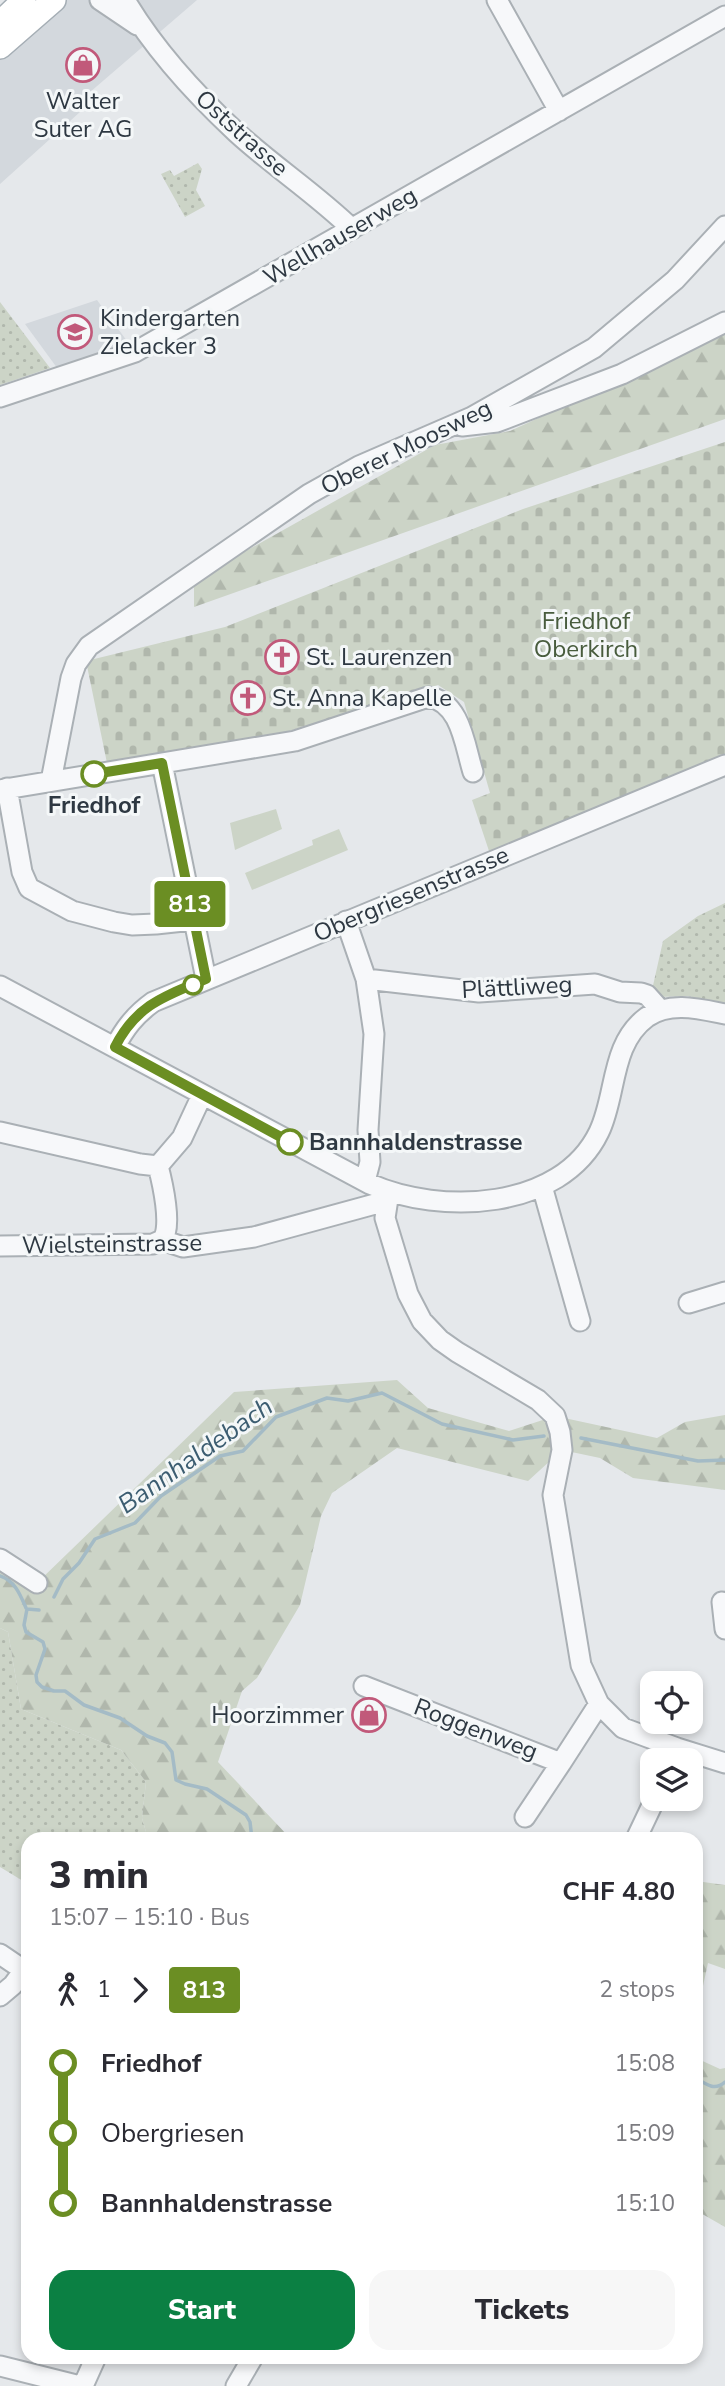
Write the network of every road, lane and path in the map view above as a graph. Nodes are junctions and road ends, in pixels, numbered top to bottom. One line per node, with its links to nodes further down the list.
1 (24, 0): 7 (main road)
2 (54, 0): 9 (main road)
3 (100, 0): 8 (street, Oststrasse)
4 (125, 0): 8 (street, Oststrasse)
5 (497, 0): 10 (street)
6 (725, 16): 10 (street, Wellhauserweg)
7 (0, 23)
8 (140, 27): 12 (street, Oststrasse)
9 (0, 47)
10 (559, 111): 12 (street, Wellhauserweg)
11 (725, 226): 15 (street, Oberer Moosweg)
12 (352, 229): 14 (street, Wellhauserweg)
13 (725, 322): 15 (street)
14 (0, 397)
15 (454, 426): 19 (street, Oberer Moosweg)
16 (162, 763): 18 (street); 19 (street); 21 (street)
17 (725, 765): 22 (street, Obergriesenstrasse)
18 (473, 772)
19 (51, 781): 20 (street)
20 (4, 789): 21 (street)
21 (193, 920): 23 (street)
22 (346, 921): 23 (street, Obergriesenstrasse); 24 (street)
23 (206, 979): 28 (street, Obergriesenstrasse)
24 (366, 979): 26 (street, Plättliweg); 32 (street)
25 (0, 986): 28 (street)
26 (658, 1011): 27 (street); 33 (street)
27 (725, 1014)
28 (115, 1047): 29 (street)
29 (202, 1095): 31 (street); 32 (street)
30 (0, 1132): 31 (street)
31 (158, 1166): 35 (street)
32 (365, 1181): 34 (street)
33 (542, 1186): 34 (street); 39 (street)
34 (388, 1196): 35 (street, Wielsteinstrasse); 45 (street)
35 (162, 1240): 36 (street, Wielsteinstrasse)
36 (0, 1246)
37 (725, 1292): 38 (street)
38 (689, 1303)
39 (580, 1321)
40 (0, 1559): 41 (street)
41 (37, 1583)
42 (722, 1602): 43 (street)
43 (725, 1629)
44 (364, 1686): 48 (street, Roggenweg)
45 (599, 1704): 46 (street); 48 (street, Roggenweg)
46 (663, 1748)
47 (703, 1759): 49 (street)
48 (561, 1763): 51 (street)
49 (725, 1763)
50 (649, 1811): 52 (street)
51 (524, 1817)
52 (639, 1832)
53 (0, 1954): 54 (street)
54 (21, 1969)
55 (21, 1977): 56 (street)
56 (0, 1996)
57 (92, 2364): 61 (street)
58 (249, 2364): 62 (street)
59 (0, 2366): 60 (street)
60 (36, 2380): 61 (street)
61 (81, 2386)
62 (236, 2386)

